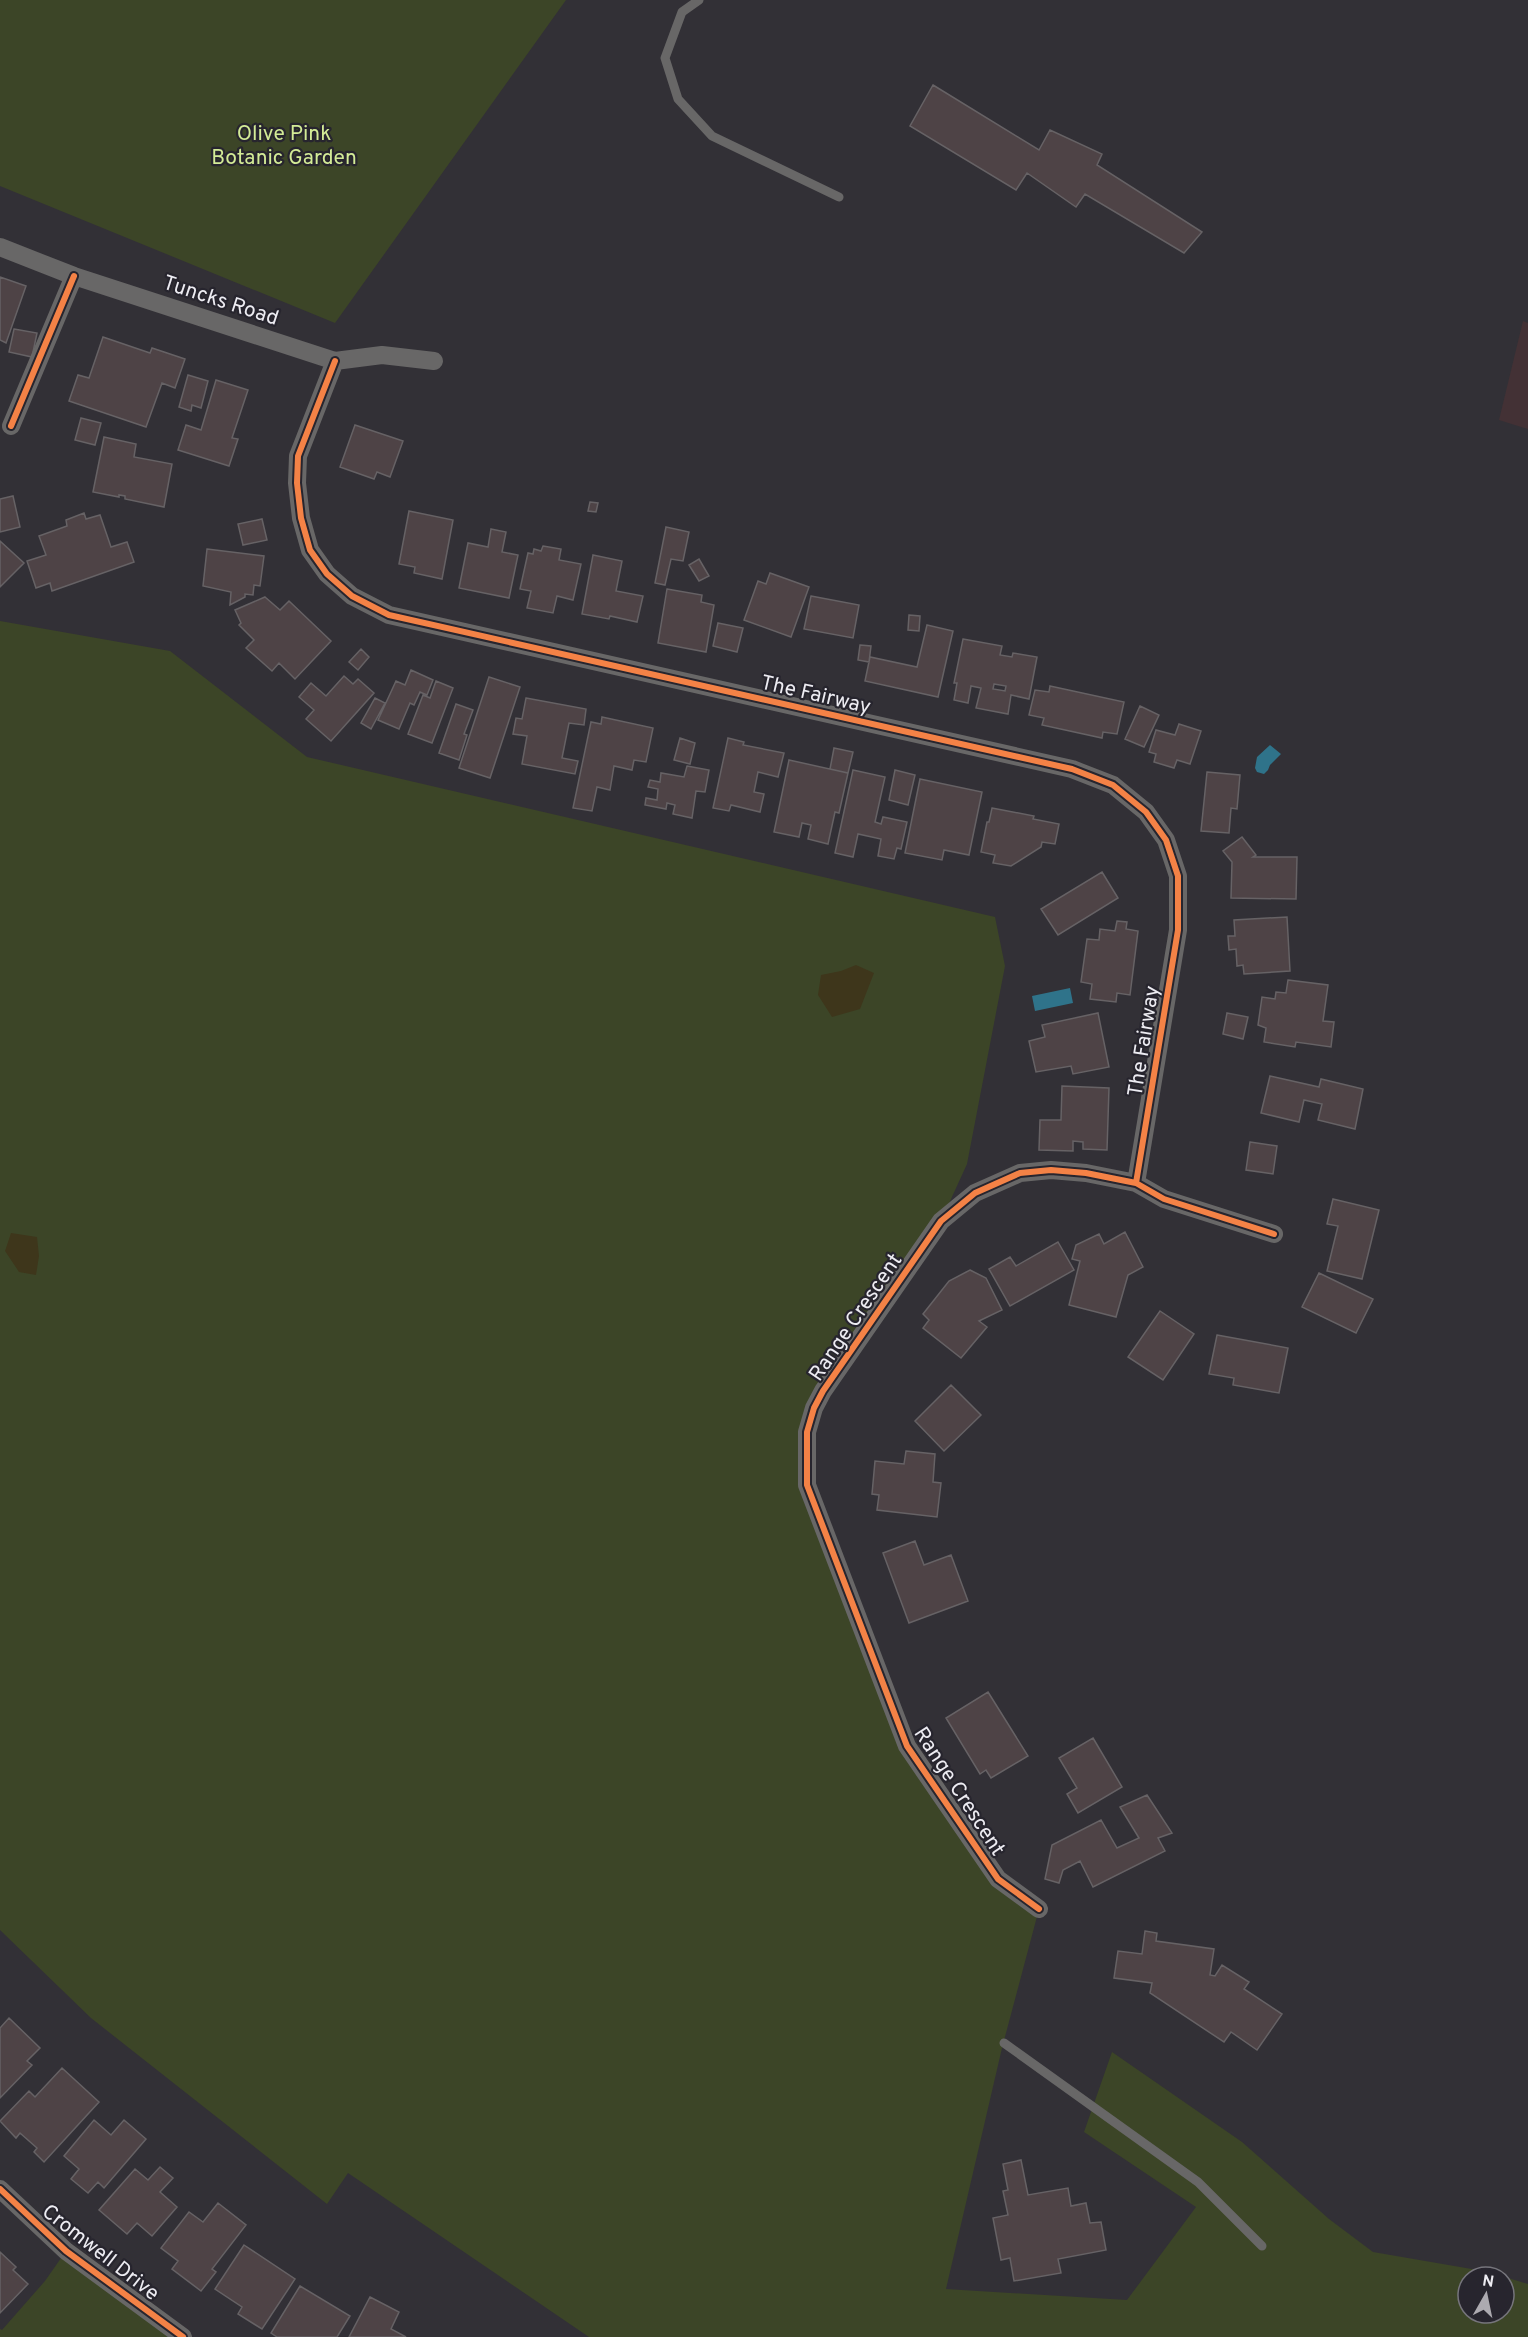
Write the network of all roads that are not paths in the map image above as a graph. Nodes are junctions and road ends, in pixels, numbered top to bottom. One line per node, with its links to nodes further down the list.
1 (699, 0): 2 (lane)
2 (839, 197)
3 (0, 247): 4 (street, Tuncks Road)
4 (74, 276): 5 (street, Tuncks Road); 7 (street)
5 (335, 361): 6 (street, Tuncks Road); 8 (street, The Fairway)
6 (434, 361)
7 (11, 426)
8 (1136, 1183): 9 (street, Range Crescent); 10 (street, Range Crescent)
9 (1274, 1234)
10 (1039, 1909)
11 (1004, 2043): 13 (lane)
12 (0, 2189): 14 (street, Cromwell Drive)
13 (1262, 2246)
14 (183, 2337)

